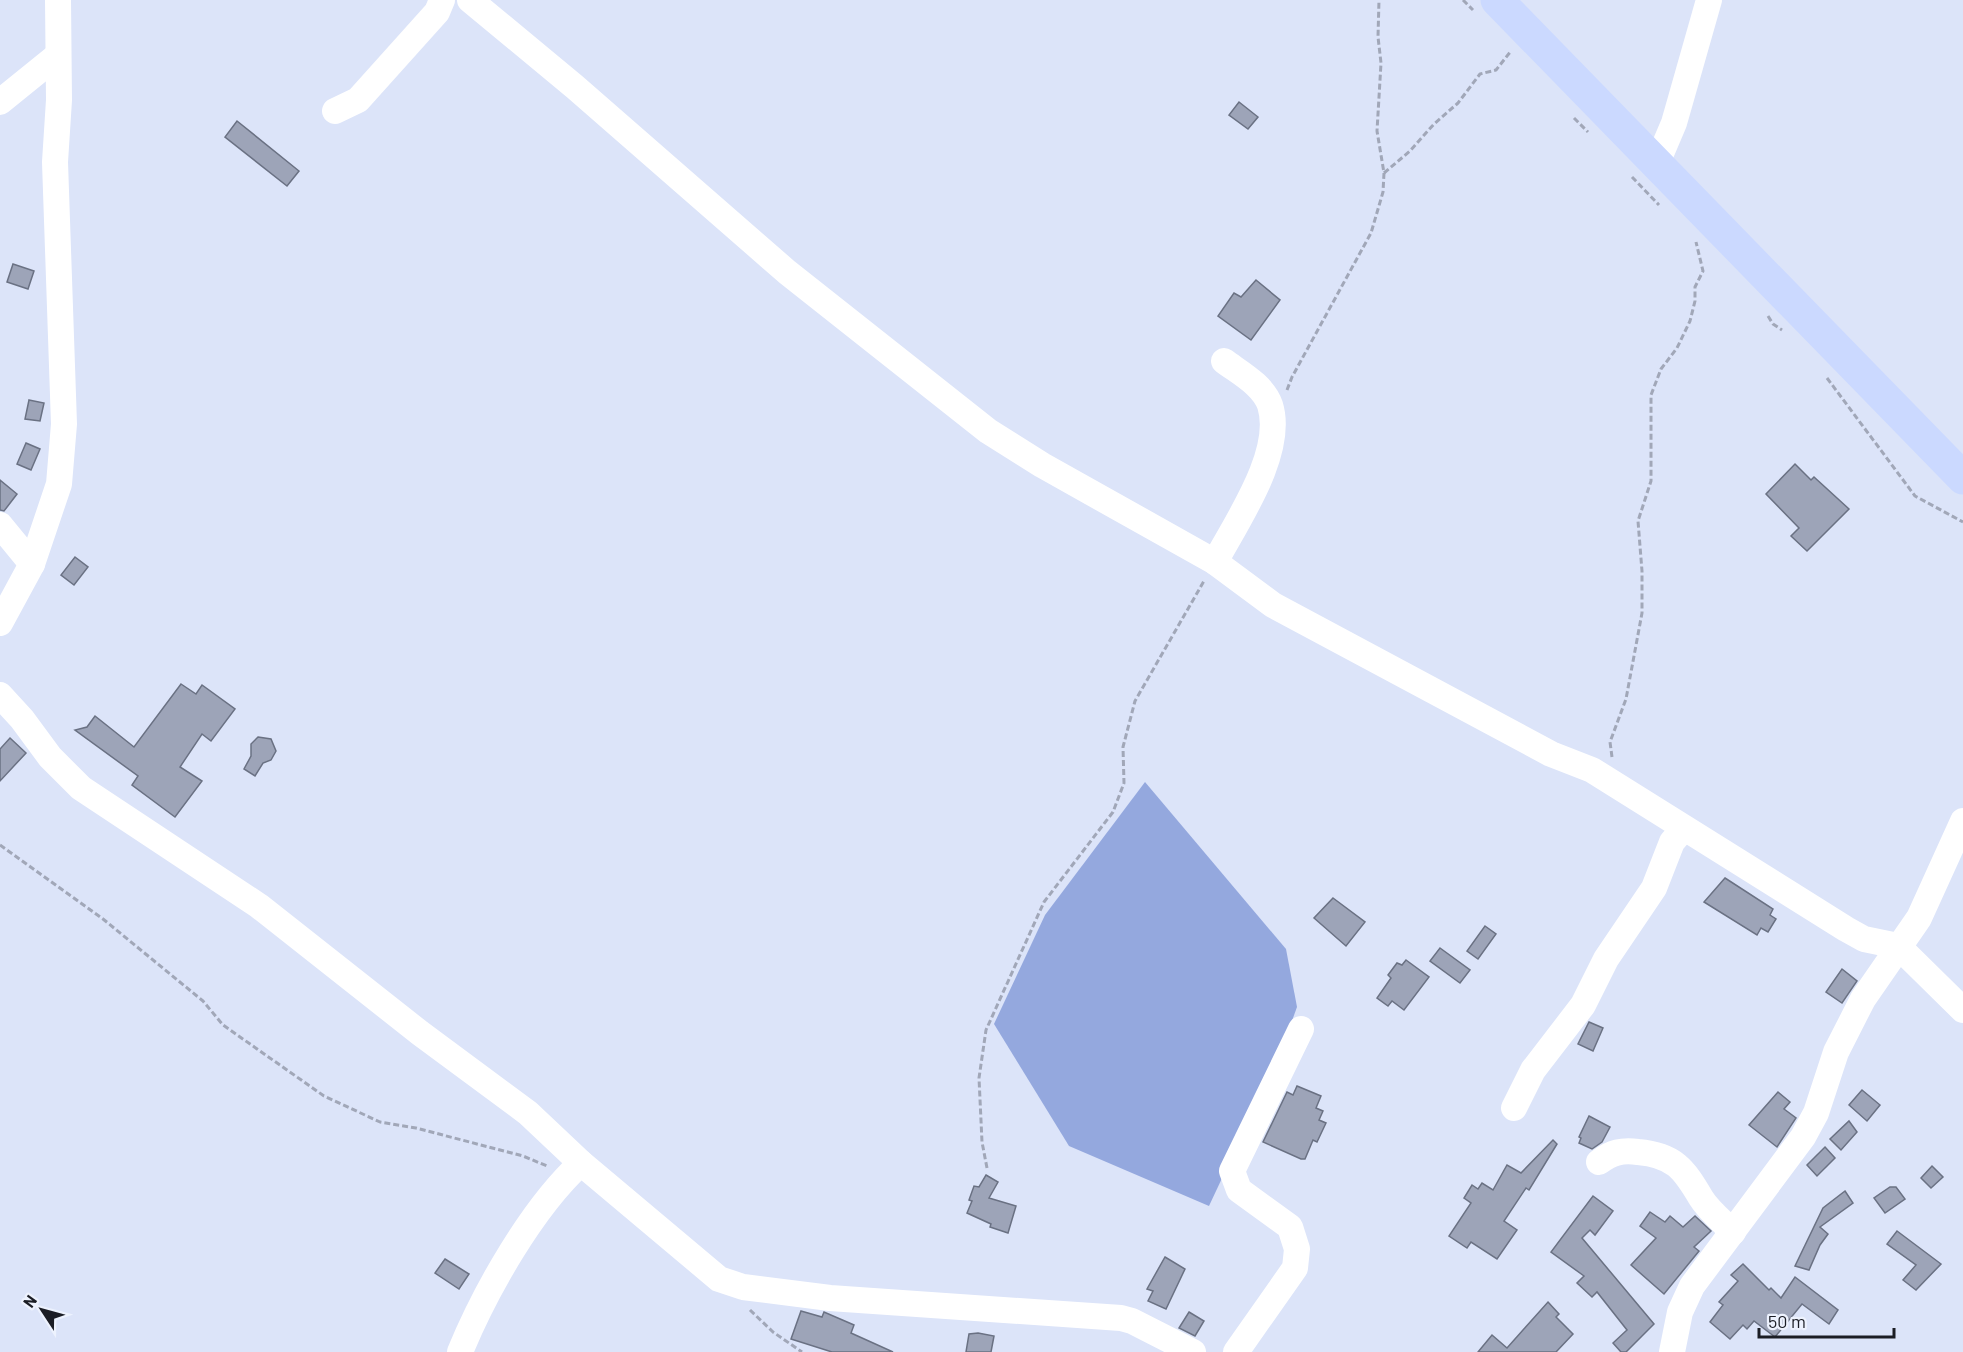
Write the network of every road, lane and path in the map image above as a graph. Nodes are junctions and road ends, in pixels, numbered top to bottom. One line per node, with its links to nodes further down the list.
1 (58, 0): 8 (street)
2 (442, 0): 12 (street)
3 (470, 0): 26 (street)
4 (1379, 0): 15 (path)
5 (1463, 0): 7 (path)
6 (1709, 0): 14 (street)
7 (1489, 8): 14 (main road)
8 (58, 55): 10 (street); 27 (street)
9 (1519, 58): 15 (path)
10 (0, 102)
11 (1567, 110): 13 (path)
12 (335, 111)
13 (1590, 133)
14 (1643, 168): 16 (path); 23 (main road)
15 (1384, 173): 22 (path)
16 (1663, 208)
17 (1700, 240): 30 (path)
18 (1765, 311): 19 (path)
19 (1787, 334)
20 (1224, 362): 22 (street)
21 (1822, 370): 24 (path)
22 (1274, 432): 26 (street)
23 (1963, 478)
24 (1963, 522)
25 (0, 525): 27 (street)
26 (1215, 561): 30 (street); 39 (path)
27 (32, 564): 28 (street)
28 (0, 623)
29 (0, 695): 40 (street)
30 (1627, 790): 32 (street)
31 (1963, 821): 34 (street)
32 (1684, 828): 34 (street); 37 (street)
33 (0, 845): 40 (path)
34 (1898, 946): 35 (street); 41 (street)
35 (1963, 1010)
36 (1301, 1029): 46 (street)
37 (1514, 1108)
38 (1599, 1162): 41 (street)
39 (987, 1168)
40 (574, 1169): 42 (street); 43 (street)
41 (1733, 1232): 47 (street)
42 (719, 1279): 44 (path); 45 (street)
43 (460, 1352)
44 (802, 1352)
45 (1193, 1352)
46 (1236, 1352)
47 (1672, 1352)

